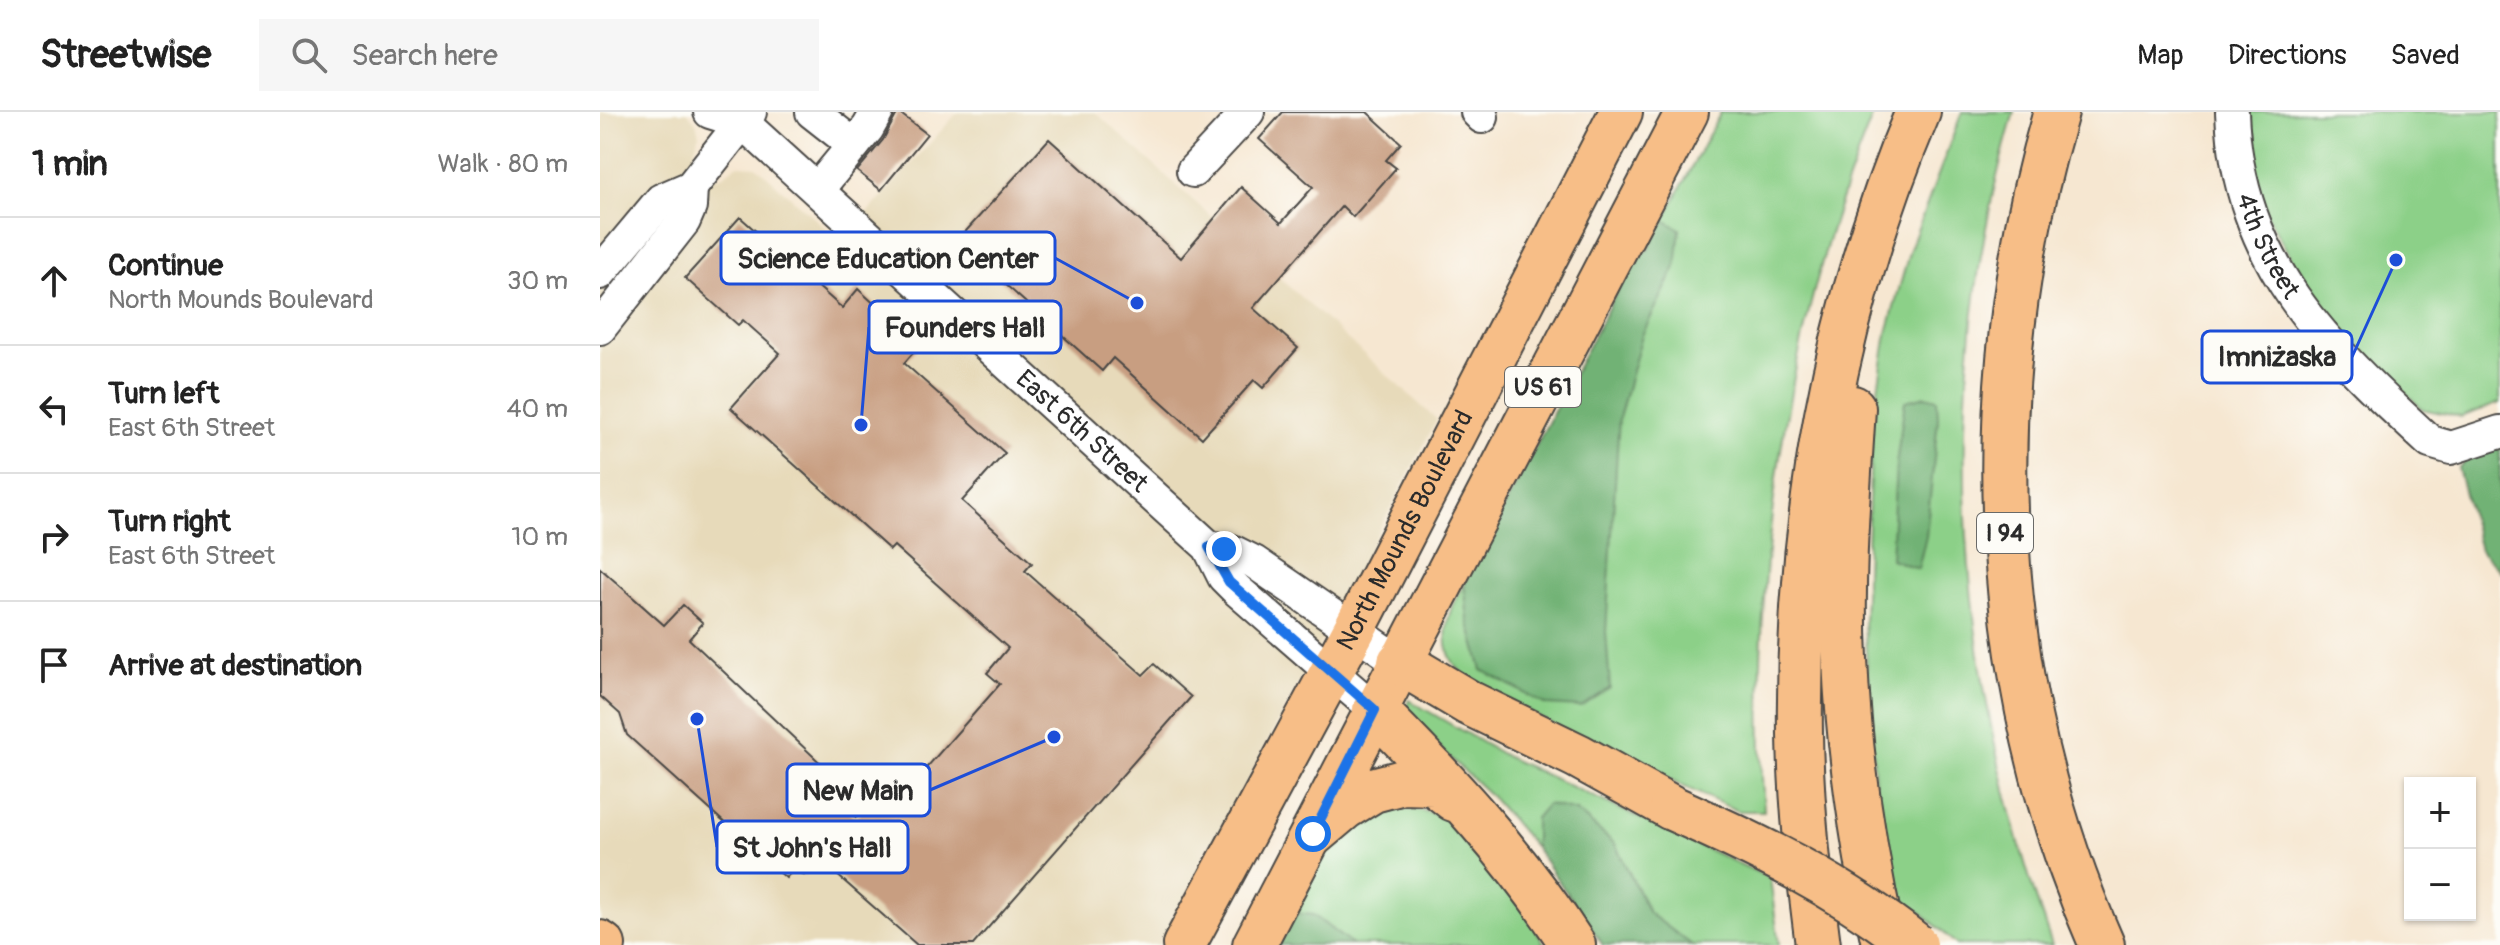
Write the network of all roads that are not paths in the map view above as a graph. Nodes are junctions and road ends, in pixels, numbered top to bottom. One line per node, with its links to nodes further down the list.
1 (710, 112): 10 (street, East 6th Street)
2 (812, 112): 11 (street)
3 (877, 112): 11 (street)
4 (1248, 112): 12 (street)
5 (1621, 112): 20 (main road, North Mounds Boulevard / US 61)
6 (1687, 112): 21 (main road, US 61)
7 (1918, 112): 16 (highway)
8 (2056, 112): 32 (highway, I 94)
9 (2232, 112): 18 (street, 4th Street)
10 (744, 115): 13 (street); 14 (street, East 6th Street)
11 (854, 145): 14 (street)
12 (1193, 171)
13 (691, 187): 15 (street); 17 (street)
14 (817, 190): 19 (street, East 6th Street)
15 (600, 273)
16 (1857, 289): 29 (highway); 30 (highway)
17 (600, 328)
18 (2500, 432)
19 (1209, 547): 20 (street, East 6th Street); 22 (street, East 6th Street)
20 (1354, 630): 21 (street, East 6th Street); 22 (main road, North Mounds Boulevard / US 61)
21 (1400, 662): 23 (main road, US 61); 31 (highway, bridge)
22 (1330, 671): 23 (street, East 6th Street); 26 (main road, North Mounds Boulevard / US 61)
23 (1375, 710): 24 (highway); 25 (main road, US 61)
24 (1477, 819): 25 (highway); 28 (highway)
25 (1313, 834): 27 (main road, US 61)
26 (1184, 945)
27 (1254, 945)
28 (1573, 945)
29 (1818, 945)
30 (1884, 945)
31 (1915, 945)
32 (2102, 945)

